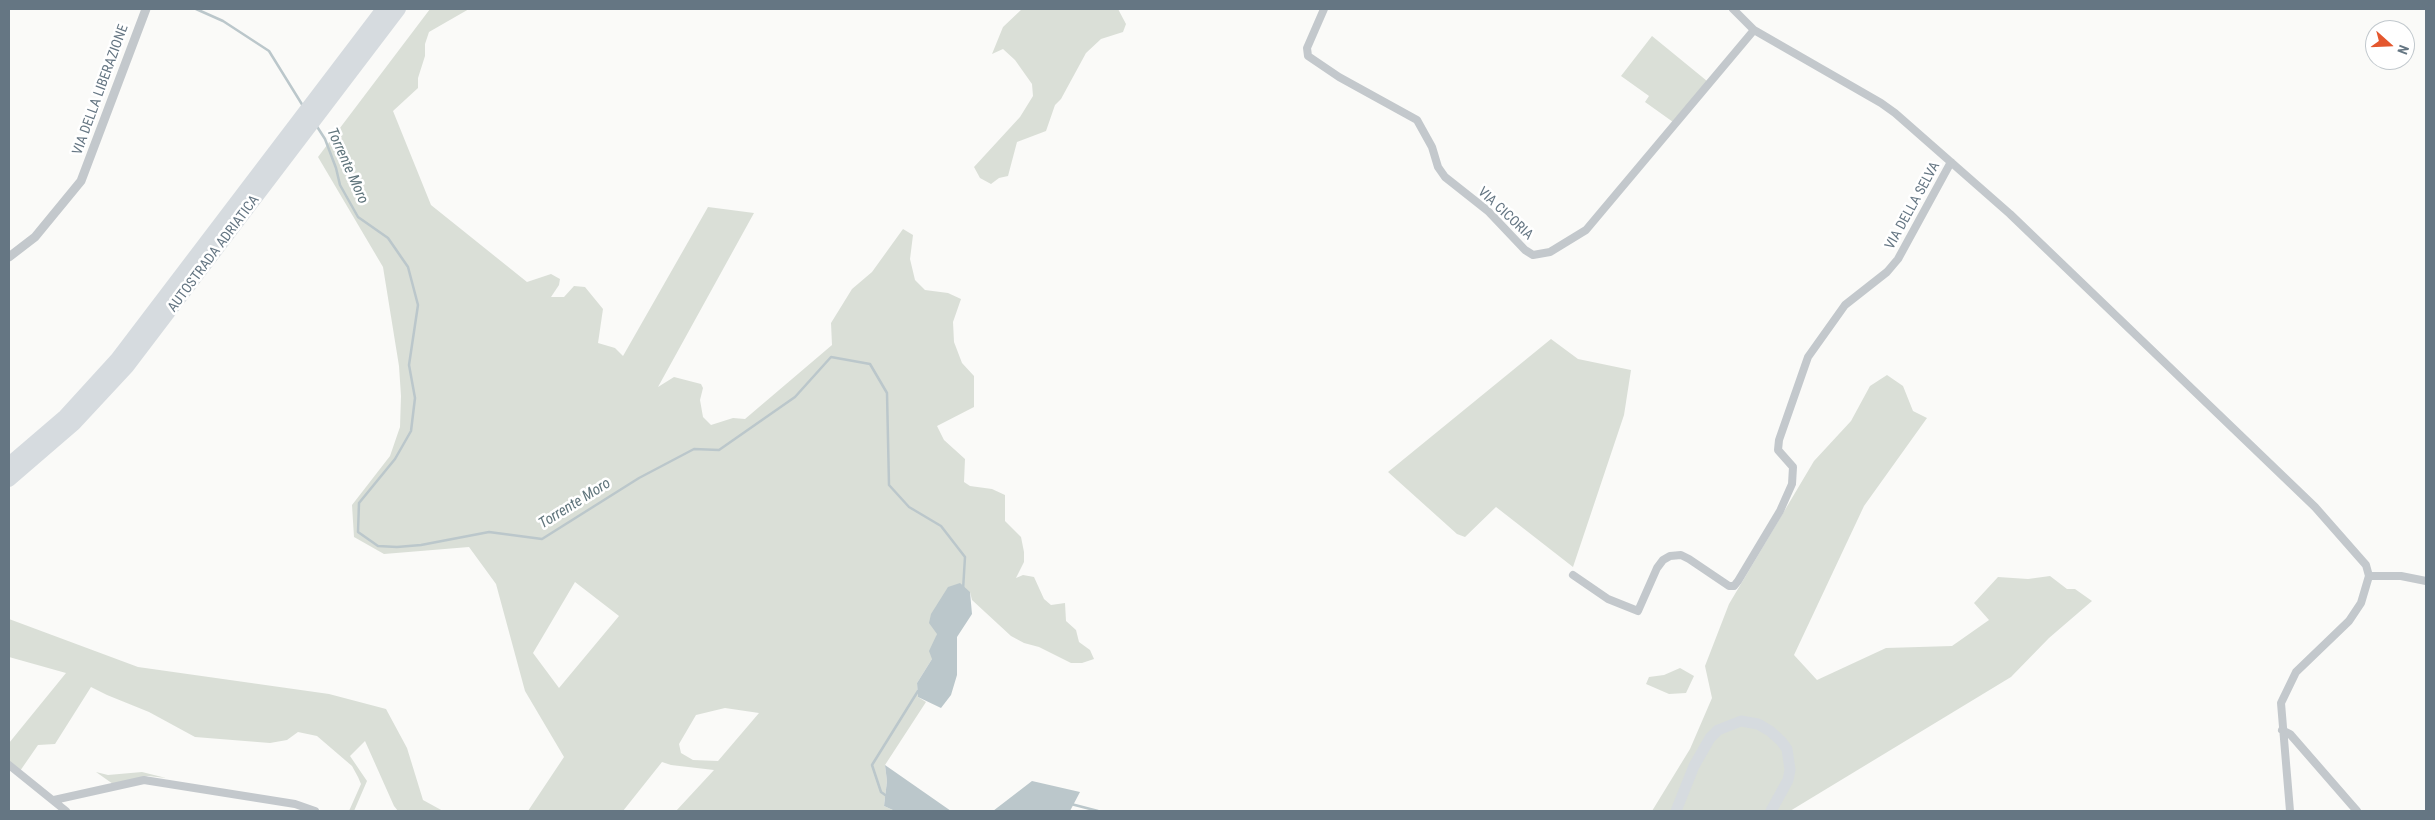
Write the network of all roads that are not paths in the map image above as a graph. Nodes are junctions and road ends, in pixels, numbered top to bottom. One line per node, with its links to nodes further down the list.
1 (146, 9): 8 (street, VIA DELLA LIBERAZIONE)
2 (383, 9): 9 (highway, AUTOSTRADA ADRIATICA)
3 (398, 9): 10 (highway, AUTOSTRADA ADRIATICA)
4 (1324, 9): 6 (street, VIA CICORIA)
5 (1732, 9): 6 (street)
6 (1754, 30): 7 (street)
7 (1951, 162): 11 (street, VIA DELLA SELVA); 12 (street)
8 (9, 257)
9 (9, 464)
10 (9, 480)
11 (1573, 575)
12 (2369, 576): 13 (street); 14 (street)
13 (2426, 581)
14 (2282, 730): 21 (street); 22 (street)
15 (9, 765): 16 (street)
16 (54, 800): 17 (street); 18 (street)
17 (66, 811)
18 (315, 811)
19 (1676, 811): 20 (main road)
20 (1771, 811)
21 (2290, 811)
22 (2357, 811)

